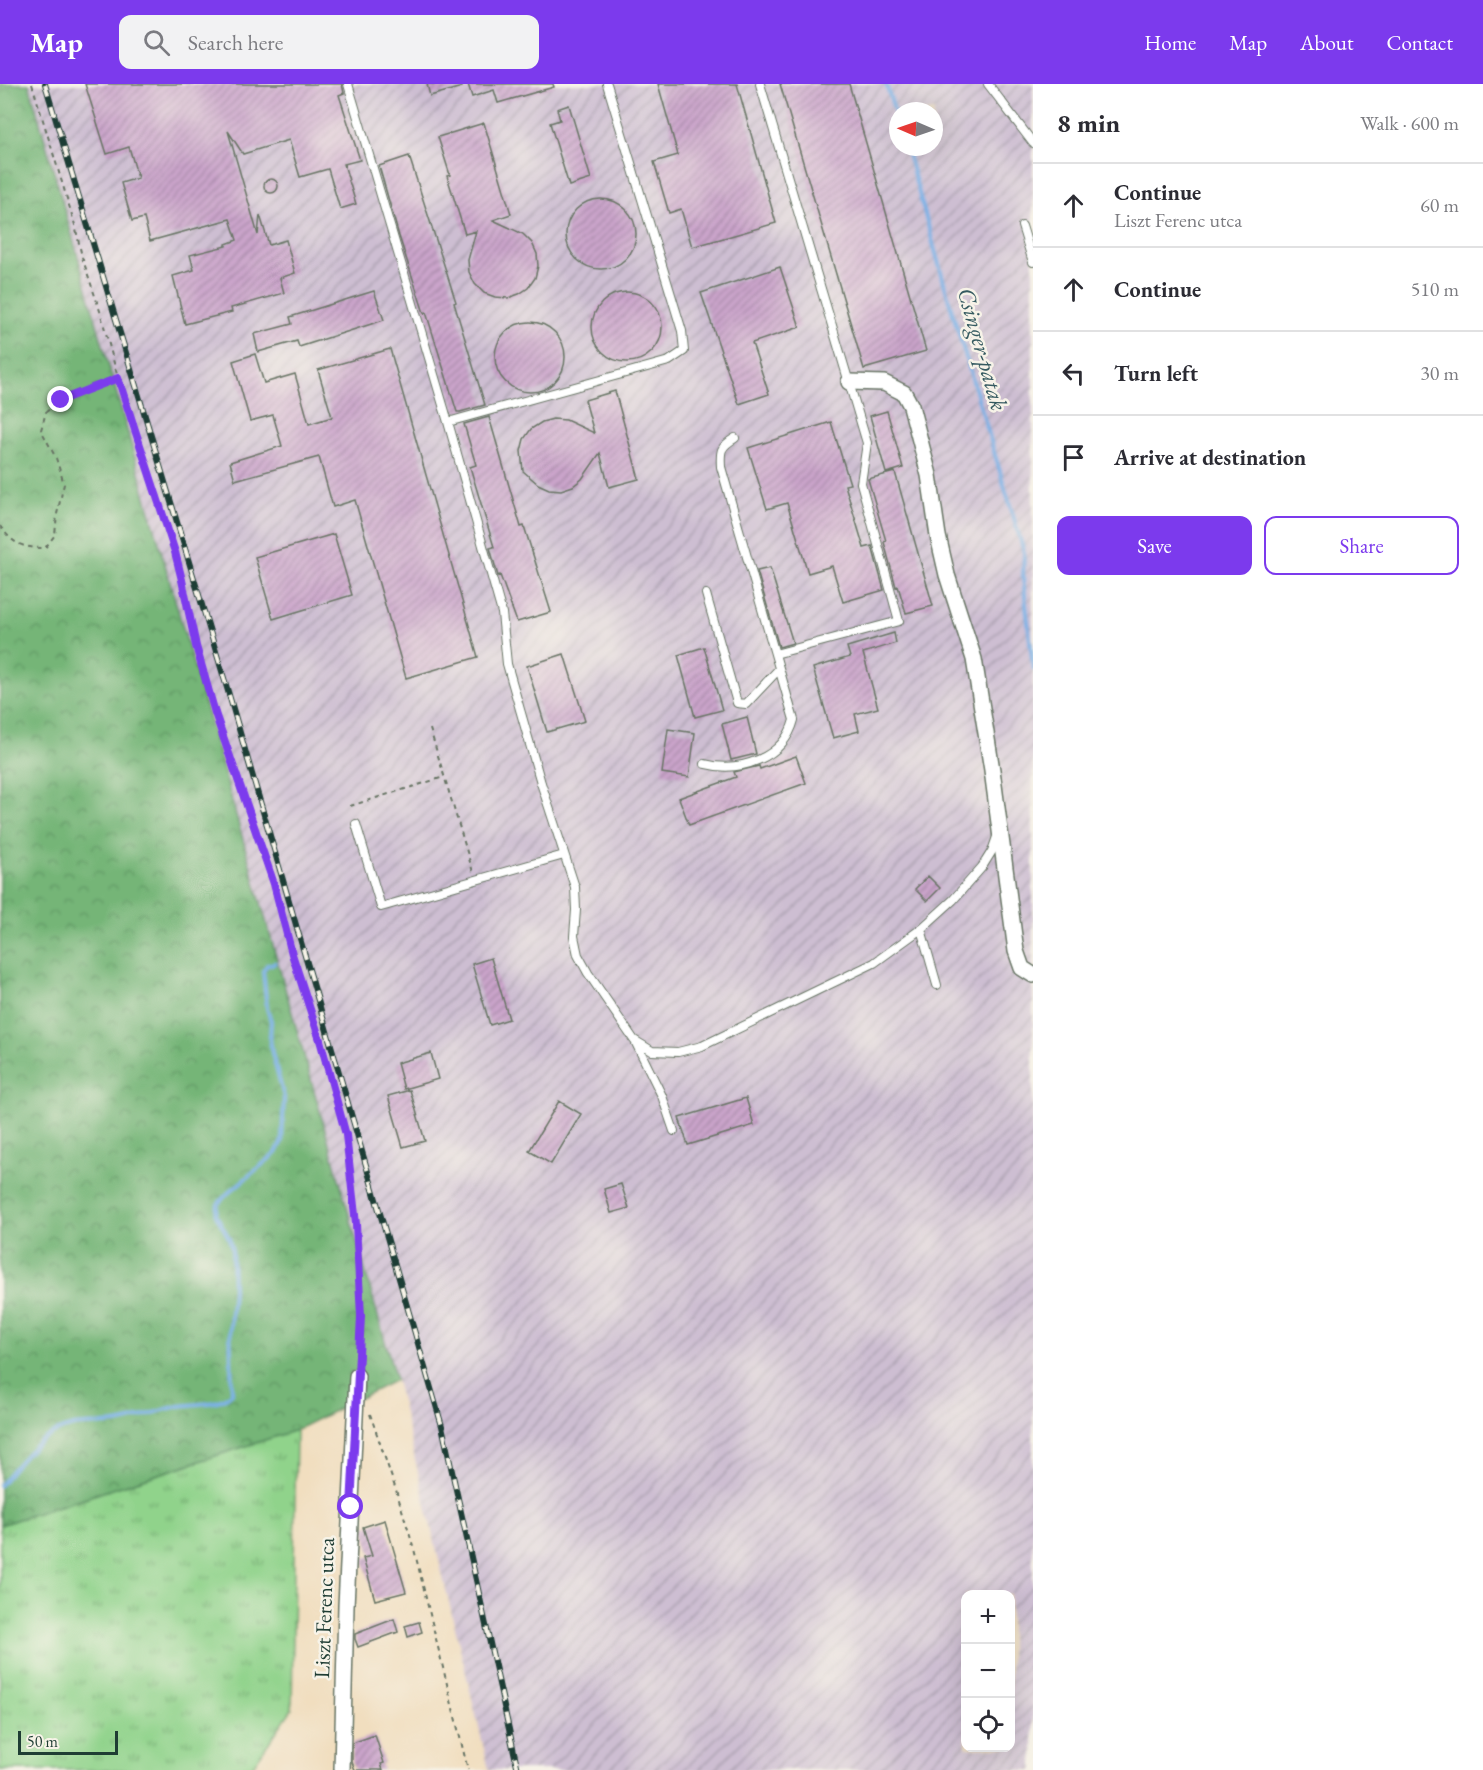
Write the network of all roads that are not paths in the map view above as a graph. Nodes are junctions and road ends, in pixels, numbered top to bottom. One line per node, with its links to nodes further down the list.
1 (348, 84): 9 (lane)
2 (607, 84): 9 (lane)
3 (760, 84): 8 (lane)
4 (988, 84): 5 (lane)
5 (1033, 143)
6 (1023, 226): 7 (lane)
7 (1033, 262)
8 (849, 382): 12 (lane); 16 (street)
9 (448, 422): 17 (lane)
10 (735, 438): 12 (lane)
11 (706, 594): 13 (lane)
12 (775, 654): 13 (lane)
13 (779, 669): 14 (lane)
14 (705, 764)
15 (356, 824): 17 (lane)
16 (999, 829): 18 (lane); 19 (street)
17 (564, 855): 21 (lane)
18 (921, 929): 20 (lane); 21 (lane)
19 (1033, 975)
20 (937, 985)
21 (634, 1040): 22 (lane)
22 (674, 1131)
23 (357, 1376): 24 (street, Liszt Ferenc utca)
24 (342, 1770)

